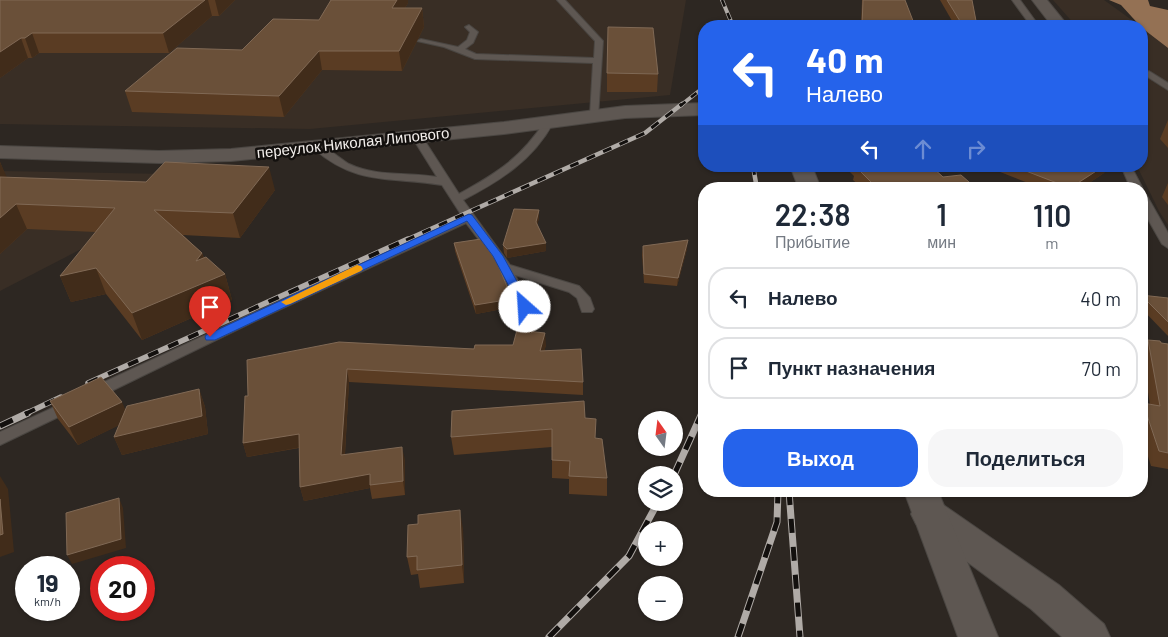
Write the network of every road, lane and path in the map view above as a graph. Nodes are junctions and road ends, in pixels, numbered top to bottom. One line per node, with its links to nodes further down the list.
1 (561, 0): 9 (lane)
2 (1016, 0): 4 (lane)
3 (1039, 0): 5 (street)
4 (1030, 20)
5 (1055, 20)
6 (469, 26): 8 (lane)
7 (421, 41): 8 (lane)
8 (458, 50): 9 (lane)
9 (598, 61): 13 (lane)
10 (1149, 74): 11 (lane)
11 (1168, 87)
12 (698, 109): 13 (street, переулок Николая Липового)
13 (595, 116): 14 (street, переулок Николая Липового)
14 (548, 123): 15 (street, переулок Николая Липового); 19 (lane)
15 (417, 136): 16 (street, переулок Николая Липового); 18 (lane)
16 (317, 146): 17 (street, переулок Николая Липового); 18 (lane)
17 (0, 152)
18 (446, 182): 19 (lane)
19 (457, 199): 21 (lane)
20 (1148, 208): 22 (lane)
21 (469, 217): 23 (lane); 26 (lane)
22 (1168, 244)
23 (505, 268): 24 (lane); 25 (lane)
24 (587, 309)
25 (522, 313)
26 (0, 439)
27 (925, 502): 28 (street); 29 (street)
28 (978, 637)
29 (1090, 637)

